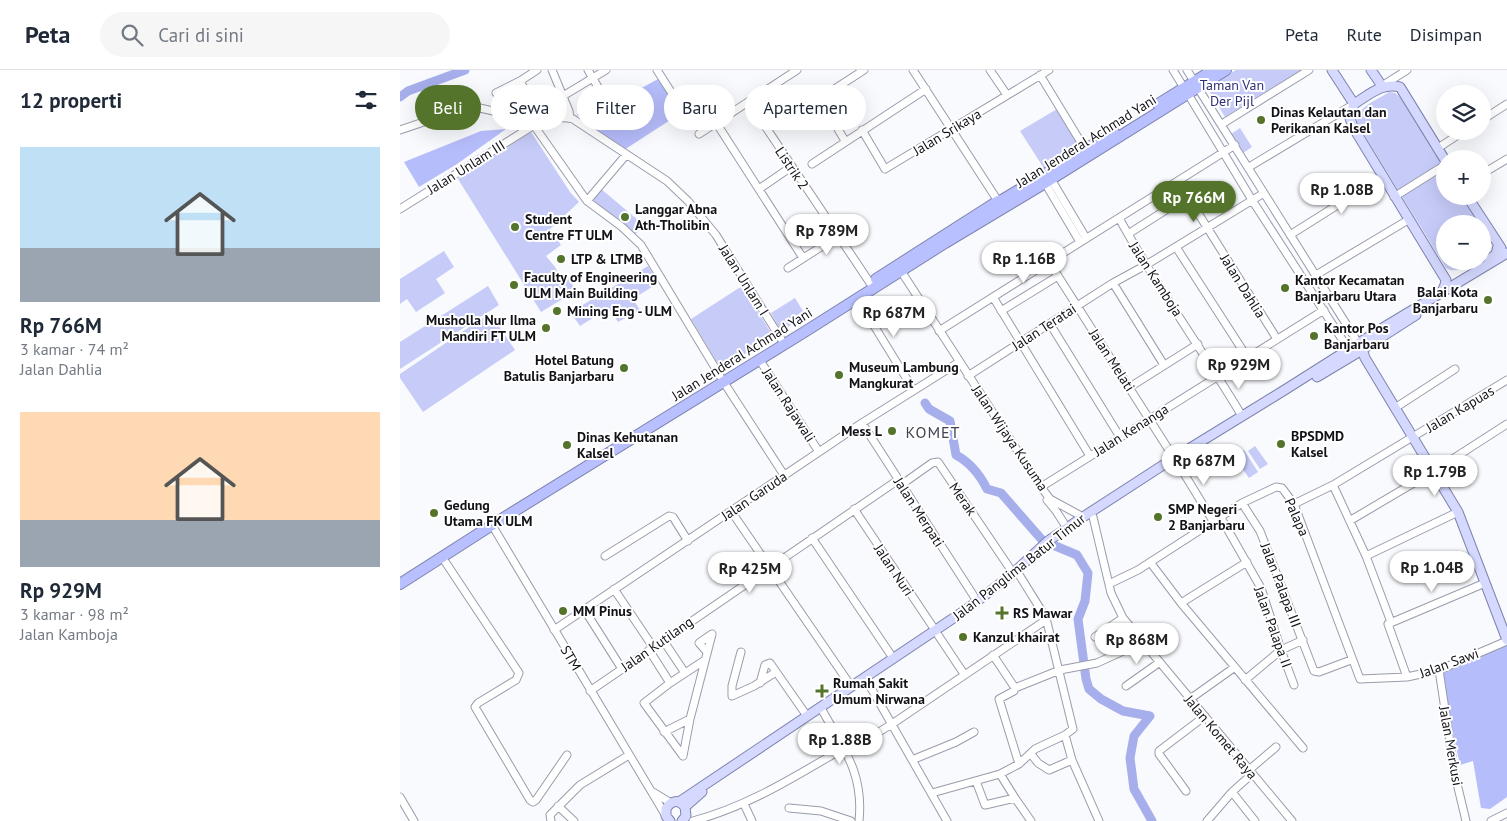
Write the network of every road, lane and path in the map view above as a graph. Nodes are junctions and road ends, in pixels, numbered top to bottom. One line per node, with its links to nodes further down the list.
1 (538, 70): 22 (street)
2 (552, 70): 25 (street)
3 (588, 70): 21 (street)
4 (606, 70): 21 (street)
5 (657, 70): 27 (street)
6 (797, 70): 28 (street)
7 (864, 70): 54 (street)
8 (913, 70): 32 (street)
9 (990, 70): 35 (street)
10 (1049, 70): 20 (street, Jalan Srikaya)
11 (1173, 70): 33 (street)
12 (1187, 70): 29 (street)
13 (1213, 70): 29 (highway, Jalan Jenderal Achmad Yani)
14 (1226, 70): 29 (highway, Jalan Jenderal Achmad Yani)
15 (1309, 70): 42 (street)
16 (1332, 70): 36 (main road)
17 (1372, 70): 30 (main road)
18 (1407, 70): 19 (street)
19 (1400, 75): 30 (street); 31 (street)
20 (1040, 76): 35 (street, Jalan Srikaya); 57 (street)
21 (593, 78): 26 (street); 34 (street)
22 (520, 81): 23 (street); 24 (street)
23 (512, 85)
24 (522, 85)
25 (558, 85)
26 (597, 85)
27 (667, 85)
28 (774, 85)
29 (1196, 85): 33 (highway, Jalan Jenderal Achmad Yani); 42 (street)
30 (1382, 86): 31 (main road); 36 (main road)
31 (1400, 87): 56 (main road)
32 (926, 89): 43 (street); 44 (street)
33 (1186, 91): 57 (highway, Jalan Jenderal Achmad Yani); 58 (street); 67 (highway, Jalan Jenderal Achmad Yani)
34 (567, 94)
35 (1007, 95): 44 (street, Jalan Srikaya)
36 (1354, 104): 63 (street); 66 (main road)
37 (1507, 104): 40 (street)
38 (567, 109): 41 (street)
39 (491, 110): 45 (street)
40 (1491, 114)
41 (570, 118): 59 (street, Jalan Unlam I)
42 (1222, 124): 55 (street)
43 (866, 127)
44 (951, 129): 51 (street, Jalan Srikaya); 75 (street)
45 (400, 130)
46 (527, 130): 77 (street, Jalan Unlam III)
47 (534, 130): 74 (street)
48 (707, 130): 52 (street)
49 (721, 130): 69 (street)
50 (767, 130): 62 (street, Listrik 2)
51 (862, 130): 54 (street)
52 (700, 134)
53 (1450, 140): 56 (street)
54 (846, 141): 61 (street)
55 (1235, 145): 58 (street); 63 (street)
56 (1438, 148)
57 (1085, 149): 75 (highway, Jalan Jenderal Achmad Yani)
58 (1223, 152): 68 (street); 73 (street)
59 (626, 155): 74 (street); 111 (street, Jalan Unlam I)
60 (1507, 158): 64 (street)
61 (812, 164)
62 (791, 167): 69 (street); 83 (street, Listrik 2)
63 (1249, 167): 70 (street)
64 (1491, 168)
65 (1436, 171): 72 (street)
66 (1382, 177): 72 (main road); 82 (street)
67 (1048, 181): 75 (highway, Jalan Jenderal Achmad Yani); 85 (street)
68 (1178, 181): 71 (street, Jalan Dahlia); 78 (street)
69 (759, 189): 89 (street)
70 (1264, 193): 73 (street, Jalan Teratai); 82 (street)
71 (1188, 196): 80 (street, Jalan Dahlia); 81 (street)
72 (1394, 197): 79 (main road)
73 (1252, 200): 80 (street, Jalan Teratai); 105 (street)
74 (587, 201): 123 (street)
75 (1002, 203): 84 (highway, Jalan Jenderal Achmad Yani)
76 (1473, 205): 86 (main road)
77 (400, 209)
78 (1119, 218): 81 (street, Jalan Kamboja); 85 (street)
79 (1408, 220): 95 (main road); 96 (street)
80 (1207, 228): 87 (street, Jalan Teratai); 112 (street, Jalan Dahlia)
81 (1128, 234): 92 (street, Jalan Kamboja)
82 (1290, 235): 96 (street)
83 (838, 236): 89 (street); 98 (street, Listrik 2)
84 (943, 240): 94 (highway, Jalan Jenderal Achmad Yani); 98 (highway, Jalan Jenderal Achmad Yani)
85 (1083, 240): 91 (street)
86 (1498, 246): 88 (main road); 95 (main road)
87 (1176, 247): 92 (street, Jalan Teratai); 116 (street)
88 (1507, 252): 100 (main road)
89 (803, 258): 93 (street)
90 (1507, 259): 100 (main road)
91 (1049, 262): 97 (street, Jalan Melati); 101 (street)
92 (1146, 265): 99 (street, Jalan Teratai); 114 (street, Jalan Kamboja)
93 (788, 268)
94 (899, 272): 102 (highway, Jalan Jenderal Achmad Yani); 103 (street, Jalan Wijaya Kusuma)
95 (1441, 273): 100 (main road)
96 (1316, 275): 115 (street)
97 (1058, 276): 104 (street, Jalan Melati); 106 (street)
98 (870, 283): 107 (highway, Jalan Jenderal Achmad Yani)
99 (1114, 283): 104 (street, Jalan Teratai); 119 (street)
100 (1440, 296): 115 (main road, Jalan Panglima Batur Timur)
101 (993, 297): 106 (street); 109 (street)
102 (857, 298): 107 (highway, Jalan Jenderal Achmad Yani); 126 (street)
103 (918, 302): 109 (street, Jalan Wijaya Kusuma); 118 (street, Jalan Wijaya Kusuma)
104 (1077, 306): 108 (street, Jalan Teratai); 125 (street, Jalan Melati)
105 (1324, 310): 112 (street, Jalan Kenanga); 115 (street)
106 (1001, 311): 113 (street)
107 (824, 315): 110 (highway, Jalan Jenderal Achmad Yani)
108 (1050, 324): 113 (street, Jalan Teratai); 135 (street)
109 (938, 331): 121 (street, Jalan Wijaya Kusuma)
110 (797, 332): 111 (highway, Jalan Jenderal Achmad Yani); 117 (highway, Jalan Jenderal Achmad Yani)
111 (781, 339): 123 (highway, Jalan Jenderal Achmad Yani)
112 (1277, 339): 116 (street, Jalan Kenanga)
113 (1020, 343): 121 (street, Jalan Teratai); 138 (street)
114 (1198, 344): 119 (street); 122 (street, Jalan Kamboja)
115 (1358, 350): 127 (main road, Jalan Panglima Batur Timur); 128 (main road)
116 (1247, 358): 122 (street, Jalan Kenanga)
117 (759, 359): 123 (highway, Jalan Jenderal Achmad Yani); 137 (street, Jalan Rajawali)
118 (956, 364): 126 (street, Jalan Garuda); 134 (street, Jalan Wijaya Kusuma)
119 (1164, 365): 125 (street)
120 (1455, 368): 128 (street)
121 (968, 376): 134 (street, Jalan Wijaya Kusuma)
122 (1218, 376): 129 (street, Jalan Kamboja); 130 (street, Jalan Kenanga)
123 (722, 378): 141 (street); 155 (highway, Jalan Jenderal Achmad Yani); 159 (highway, Jalan Jenderal Achmad Yani)
124 (1507, 380): 136 (street, Jalan Kapuas)
125 (1130, 387): 130 (street, Jalan Melati)
126 (913, 390): 131 (street, Jalan Garuda)
127 (1284, 394): 129 (main road, Jalan Panglima Batur Timur); 133 (main road, Jalan Panglima Batur Timur)
128 (1395, 408): 136 (main road)
129 (1242, 416): 133 (main road, Jalan Panglima Batur Timur)
130 (1149, 418): 135 (street, Jalan Kenanga); 139 (street, Jalan Melati)
131 (862, 423): 137 (street, Jalan Garuda); 142 (street, Jalan Merpati)
132 (1507, 424): 140 (street)
133 (1229, 427): 139 (main road, Jalan Panglima Batur Timur)
134 (1000, 429): 144 (street, Jalan Wijaya Kusuma); 156 (street, Jalan Wijaya Kusuma)
135 (1120, 437): 138 (street, Jalan Kenanga)
136 (1413, 437): 140 (main road); 143 (street, Jalan Kapuas)
137 (819, 452): 141 (street, Jalan Garuda)
138 (1090, 456): 144 (street, Jalan Kenanga)
139 (1175, 460): 151 (main road, Jalan Panglima Batur Timur); 152 (main road, Jalan Panglima Batur Timur); 154 (street, Jalan Melati)
140 (1434, 471): 149 (main road); 153 (street)
141 (784, 475): 148 (street, Jalan Garuda)
142 (899, 482): 147 (street, Jalan Kutilang); 166 (street, Merak); 172 (street, Jalan Merpati)
143 (1333, 485): 146 (street, Jalan Kapuas); 153 (street)
144 (1041, 487): 151 (street, Jalan Wijaya Kusuma)
145 (1242, 502): 146 (street, Palapa); 150 (street, Palapa); 182 (street, Jalan Palapa III)
146 (1294, 504): 191 (street, Palapa)
147 (854, 509): 157 (street, Jalan Kutilang); 179 (street, Jalan Nuri)
148 (731, 511): 158 (street, Jalan Garuda); 165 (street)
149 (1458, 512): 161 (street); 168 (main road)
150 (1220, 516): 154 (street, Palapa); 164 (street, Jalan Palapa II)
151 (1082, 517): 156 (main road, Jalan Panglima Batur Timur)
152 (1093, 517): 166 (main road, Jalan Panglima Batur Timur); 170 (street, Jalan Komet Raya)
153 (1351, 520): 161 (street)
154 (1213, 521): 163 (street, Palapa)
155 (492, 525): 159 (highway, Jalan Jenderal Achmad Yani); 178 (street, STM)
156 (1067, 528): 166 (main road, Jalan Panglima Batur Timur)
157 (812, 538): 165 (street, Jalan Kutilang); 190 (street)
158 (688, 541): 160 (street); 171 (street, Jalan Garuda)
159 (445, 553): 162 (highway, Jalan Jenderal Achmad Yani); 224 (street)
160 (605, 556)
161 (1366, 556): 177 (street)
162 (427, 562): 167 (highway, Jalan Jenderal Achmad Yani); 169 (highway, Jalan Jenderal Achmad Yani)
163 (1150, 562): 170 (street, Palapa); 173 (street)
164 (1247, 562): 173 (street); 186 (street, Jalan Palapa II)
165 (769, 567): 181 (street, Jalan Kutilang); 207 (street)
166 (1016, 573): 172 (main road, Jalan Panglima Batur Timur); 176 (street); 179 (main road, Jalan Panglima Batur Timur)
167 (400, 576)
168 (1485, 583): 177 (street); 183 (main road)
169 (400, 584)
170 (1109, 584): 175 (street, Jalan Komet Raya)
171 (614, 590): 174 (street, Jalan Garuda); 185 (street)
172 (977, 601): 179 (main road, Jalan Panglima Batur Timur)
173 (1181, 603): 193 (street)
174 (584, 609): 178 (street, Jalan Garuda); 194 (street)
175 (1124, 618): 180 (street); 184 (street, Jalan Komet Raya)
176 (1046, 620): 189 (street); 195 (street)
177 (1390, 623): 200 (street)
178 (554, 630): 210 (street, STM)
179 (936, 632): 187 (main road, Jalan Panglima Batur Timur); 199 (street, Jalan Nuri)
180 (1095, 637)
181 (663, 640): 185 (street, Jalan Kutilang); 198 (street)
182 (1303, 640): 186 (street); 191 (street, Jalan Palapa III)
183 (1507, 640): 196 (street, Jalan Sawi)
184 (1143, 642): 192 (street, Jalan Komet Raya); 195 (street)
185 (651, 649): 194 (street, Jalan Kutilang); 204 (street)
186 (1281, 650): 202 (street); 206 (street, Jalan Palapa II)
187 (908, 651): 190 (main road, Jalan Panglima Batur Timur); 203 (main road, Jalan Panglima Batur Timur)
188 (741, 652): 205 (street)
189 (993, 655): 199 (street); 209 (street)
190 (893, 658): 207 (main road, Jalan Panglima Batur Timur)
191 (1352, 660): 201 (street, Palapa)
192 (1160, 662): 208 (street); 211 (street, Jalan Komet Raya)
193 (1234, 667): 202 (street); 211 (street)
194 (622, 669): 210 (street, Jalan Kutilang)
195 (1060, 670): 209 (street); 219 (street)
196 (1439, 670): 200 (street, Jalan Sawi); 258 (street, Jalan Merkusi)
197 (776, 672): 205 (street); 205 (street); 213 (street)
198 (685, 673): 204 (street); 215 (street)
199 (964, 674): 216 (street)
200 (1407, 677): 201 (street, Jalan Sawi)
201 (1360, 679)
202 (1245, 680): 221 (street)
203 (867, 681): 212 (main road, Jalan Panglima Batur Timur); 216 (street)
204 (670, 683): 217 (street)
205 (760, 683)
206 (1294, 685)
207 (851, 686): 213 (main road, Jalan Panglima Batur Timur)
208 (1126, 686)
209 (1015, 688): 228 (street)
210 (590, 690): 225 (street, STM)
211 (1190, 699): 214 (street, Jalan Komet Raya)
212 (822, 710): 222 (street); 241 (main road, Jalan Panglima Batur Timur)
213 (807, 716): 241 (main road, Jalan Panglima Batur Timur)
214 (1206, 716): 229 (street, Jalan Komet Raya); 233 (street)
215 (690, 719): 217 (street); 217 (street)
216 (892, 724): 222 (street); 226 (street)
217 (664, 732)
218 (974, 732): 226 (street)
219 (1068, 733): 223 (street); 227 (street)
220 (1276, 746): 229 (street)
221 (1303, 748)
222 (845, 750): 238 (street); 251 (street)
223 (1031, 754): 227 (street); 228 (street)
224 (567, 755)
225 (629, 755): 232 (street, STM); 239 (street)
226 (912, 760): 235 (street)
227 (1072, 760): 254 (street)
228 (1019, 764): 230 (street)
229 (1250, 772): 234 (street); 257 (street, Jalan Komet Raya)
230 (1000, 774): 231 (street); 237 (street)
231 (976, 781): 235 (street); 237 (street)
232 (650, 791): 241 (street); 243 (street, STM)
233 (1186, 791)
234 (1232, 792): 255 (street); 256 (street)
235 (932, 794): 252 (street)
236 (400, 796): 244 (street)
237 (1015, 798): 253 (street)
238 (744, 804): 248 (street); 249 (street)
239 (558, 806): 245 (street); 246 (street)
240 (789, 808): 250 (street)
241 (682, 809): 243 (main road); 247 (main road)
242 (1507, 813): 259 (street)
243 (668, 819)
244 (414, 821)
245 (551, 821)
246 (574, 821)
247 (682, 821)
248 (693, 821)
249 (752, 821)
250 (851, 821)
251 (859, 821)
252 (948, 821)
253 (1031, 821)
254 (1099, 821)
255 (1207, 821)
256 (1255, 821)
257 (1292, 821)
258 (1466, 821)
259 (1491, 821)

